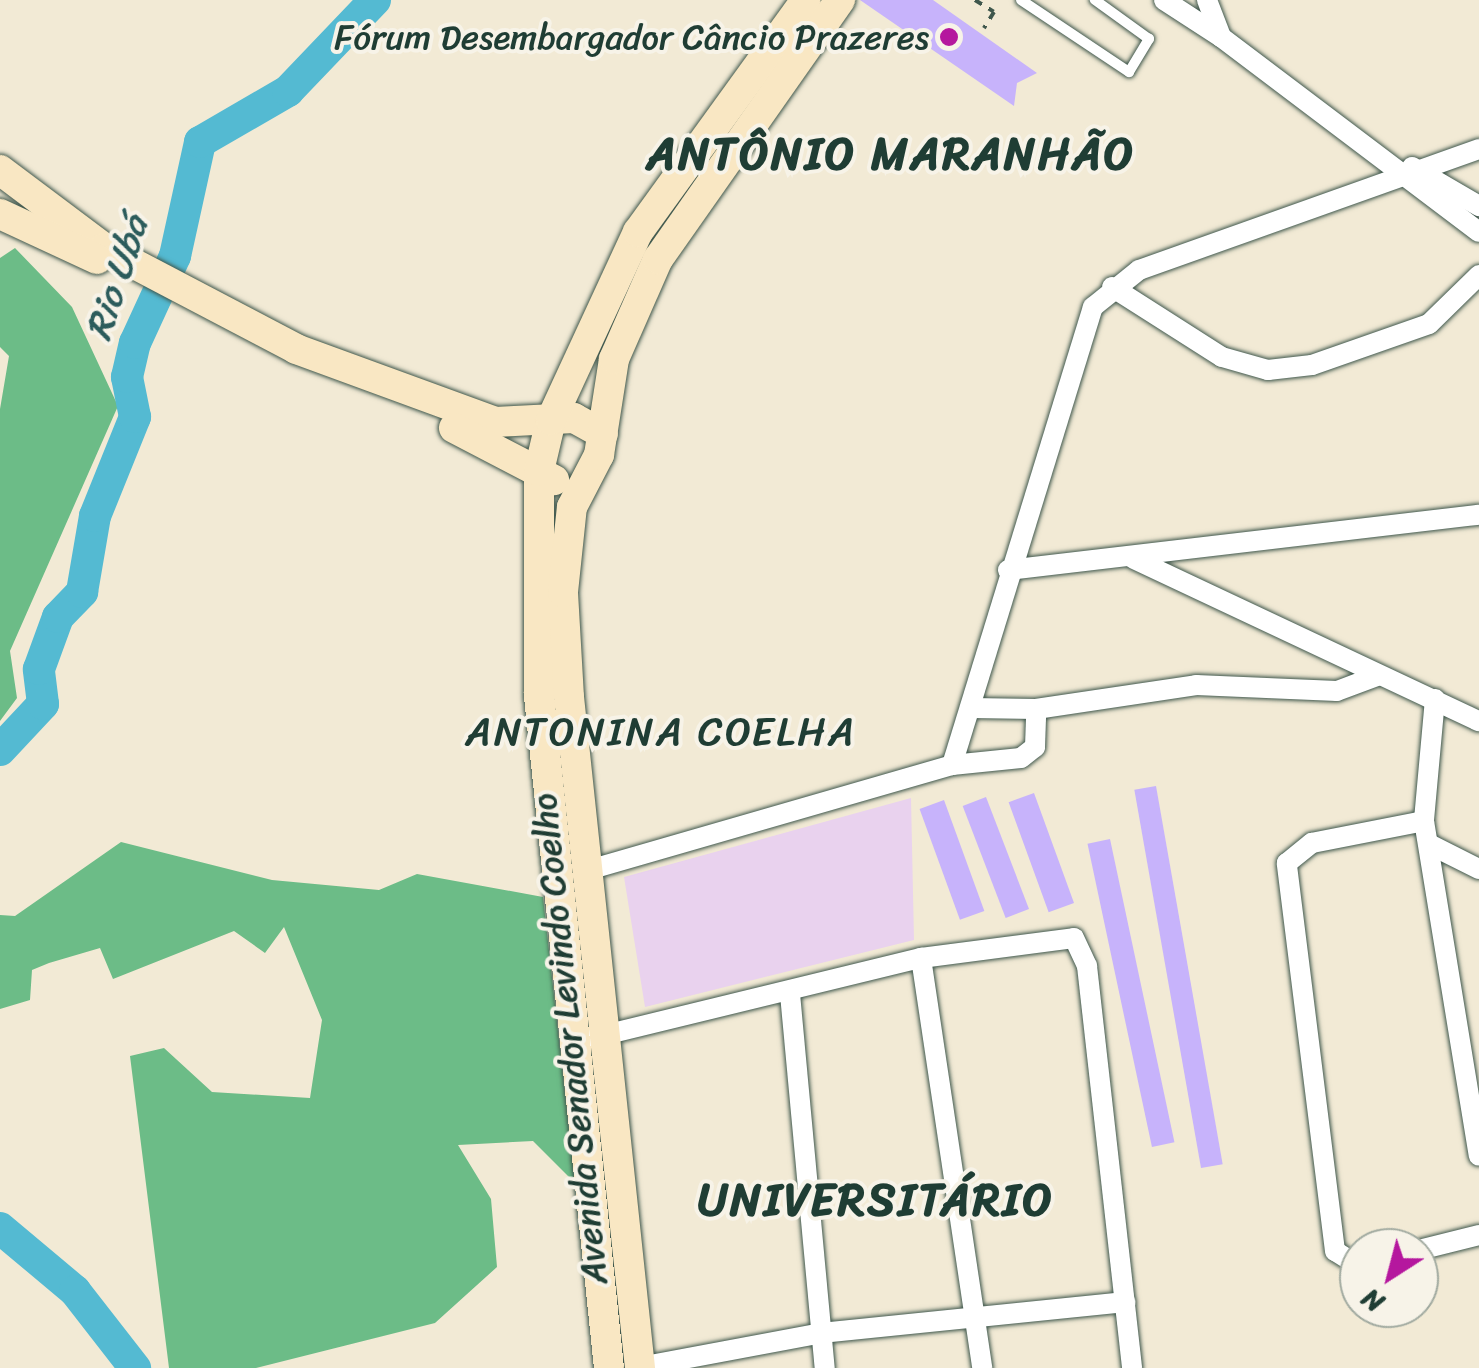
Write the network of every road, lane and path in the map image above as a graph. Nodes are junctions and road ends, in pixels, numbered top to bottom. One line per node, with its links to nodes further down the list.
1 (806, 0): 20 (street)
2 (840, 0): 21 (street, Avenida Senador Levindo Coelho)
3 (975, 0): 8 (path)
4 (1020, 0): 5 (lane)
5 (1095, 0)
6 (1164, 0): 9 (street)
7 (1208, 0): 9 (street)
8 (984, 28)
9 (1221, 37): 11 (street)
10 (1479, 149): 11 (street)
11 (1410, 174): 13 (street); 15 (street); 18 (street)
12 (2, 184): 16 (street)
13 (1479, 206)
14 (0, 214): 16 (street)
15 (1479, 232)
16 (127, 268): 19 (street)
17 (1479, 274): 18 (street)
18 (1112, 287): 26 (street)
19 (197, 310): 20 (street); 22 (street)
20 (550, 420): 21 (street); 22 (street)
21 (603, 434): 23 (street, Avenida Senador Levindo Coelho)
22 (539, 471): 23 (street); 40 (street)
23 (582, 480): 35 (street, Avenida Senador Levindo Coelho)
24 (1479, 515): 25 (street)
25 (1132, 558): 26 (street); 27 (street)
26 (1008, 570): 29 (street)
27 (1378, 676): 28 (street); 30 (street)
28 (1435, 699): 31 (street); 33 (street)
29 (971, 708): 30 (street); 32 (street)
30 (1036, 709): 32 (street)
31 (1479, 721)
32 (952, 765): 35 (street)
33 (1424, 821): 34 (street); 44 (street)
34 (1430, 844): 36 (street); 41 (street)
35 (592, 869): 39 (street, Avenida Senador Levindo Coelho)
36 (1479, 869)
37 (921, 958): 38 (street); 45 (street); 46 (street)
38 (790, 994): 39 (street); 47 (street)
39 (610, 1033): 40 (street); 49 (street, Avenida Senador Levindo Coelho)
40 (578, 1042): 48 (street)
41 (1479, 1156)
42 (1479, 1235): 43 (street)
43 (1439, 1245)
44 (1339, 1254)
45 (1125, 1302): 46 (street); 52 (street)
46 (977, 1315): 47 (street); 51 (street)
47 (821, 1333): 49 (street); 50 (street)
48 (609, 1368)
49 (640, 1368)
50 (826, 1368)
51 (982, 1368)
52 (1132, 1368)

